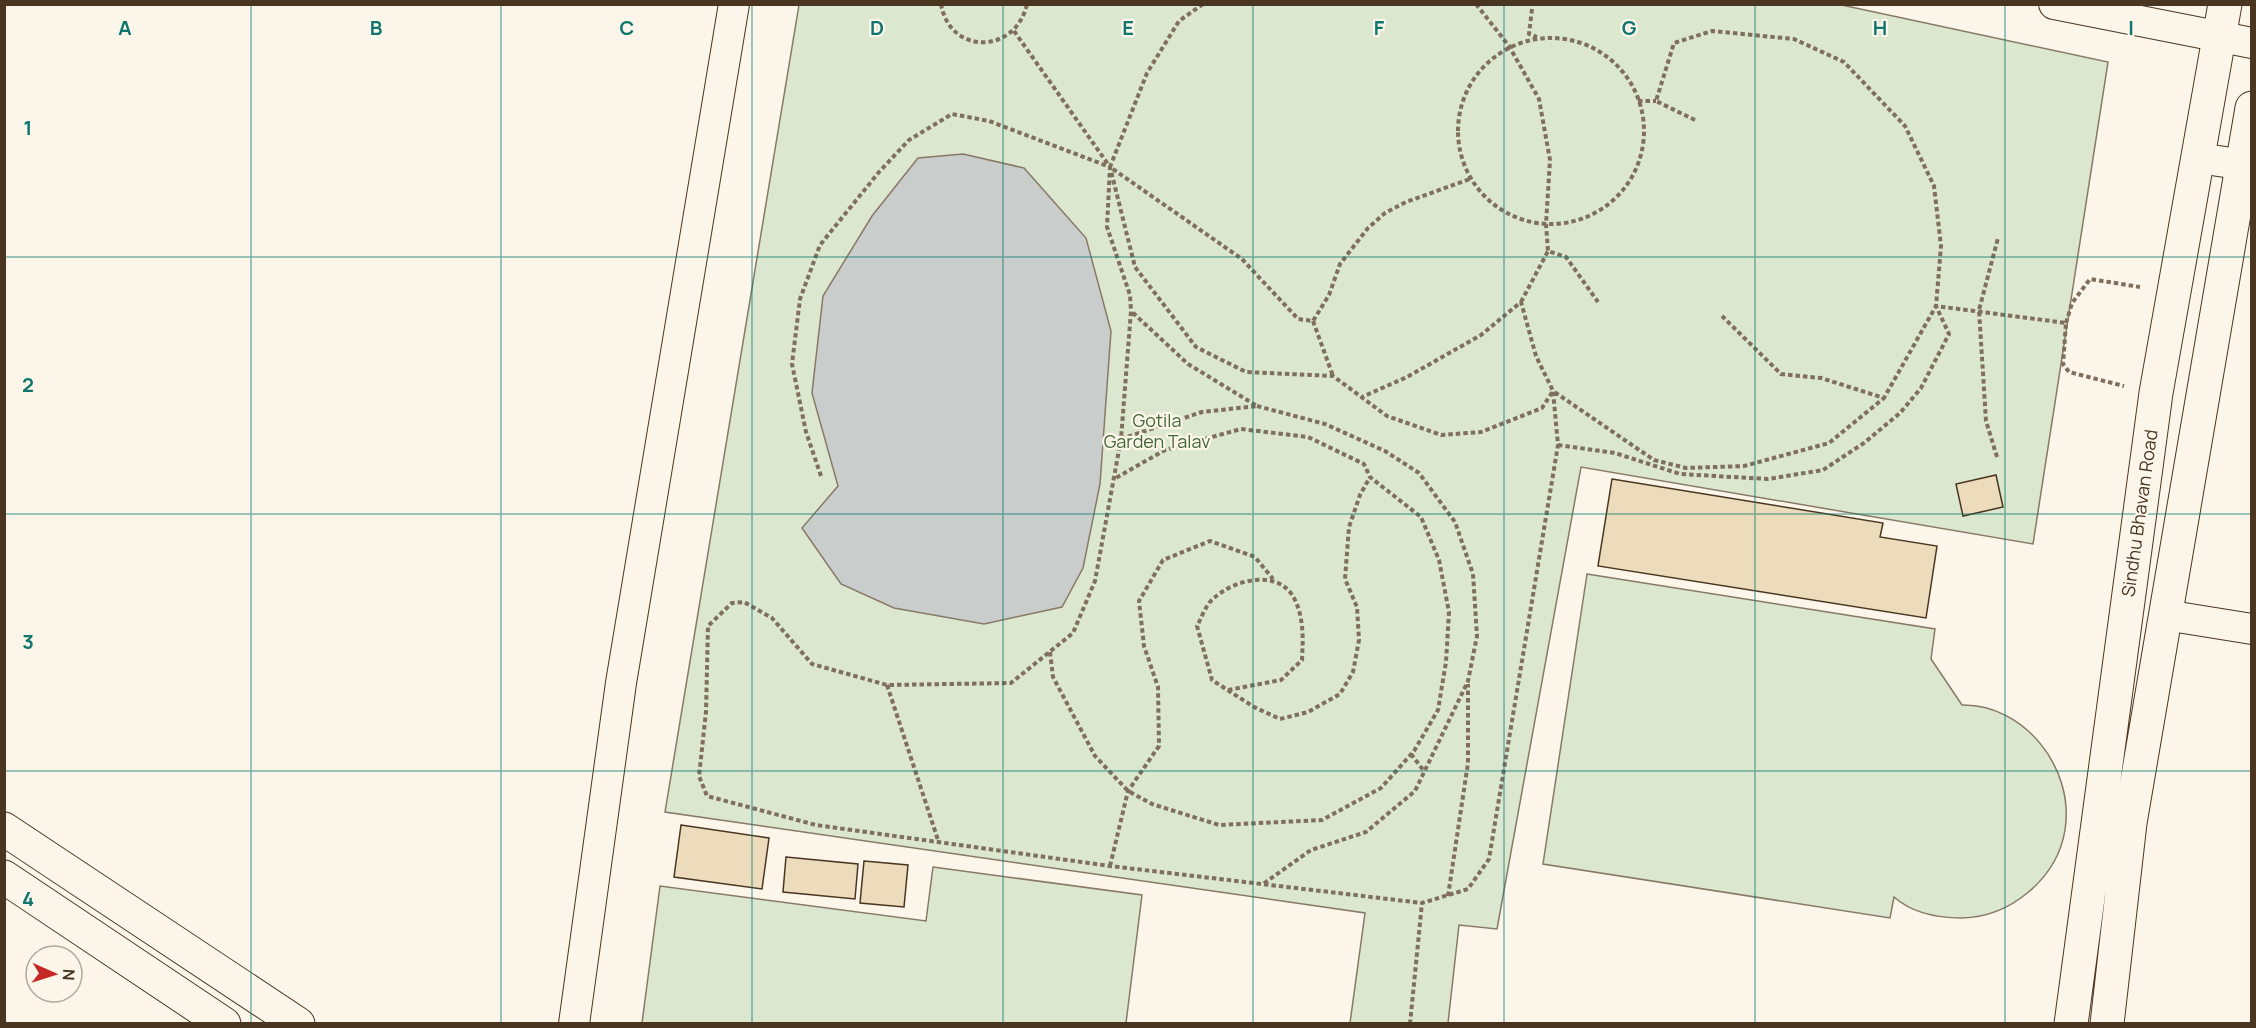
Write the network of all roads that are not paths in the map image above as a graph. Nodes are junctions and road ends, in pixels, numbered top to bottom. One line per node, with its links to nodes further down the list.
1 (734, 4): 15 (street)
2 (2054, 4): 4 (street)
3 (2225, 4): 4 (main road, Sindhu Bhavan Road)
4 (2220, 36): 5 (street); 7 (main road, Sindhu Bhavan Road)
5 (2252, 43)
6 (2252, 108): 8 (main road)
7 (2198, 158): 8 (street); 16 (main road, Sindhu Bhavan Road)
8 (2247, 165): 9 (main road)
9 (2165, 615): 10 (street); 17 (main road)
10 (2252, 629)
11 (4, 829): 14 (main road)
12 (4, 877): 13 (main road)
13 (224, 1023)
14 (297, 1023)
15 (574, 1023)
16 (2071, 1023)
17 (2108, 1023)

